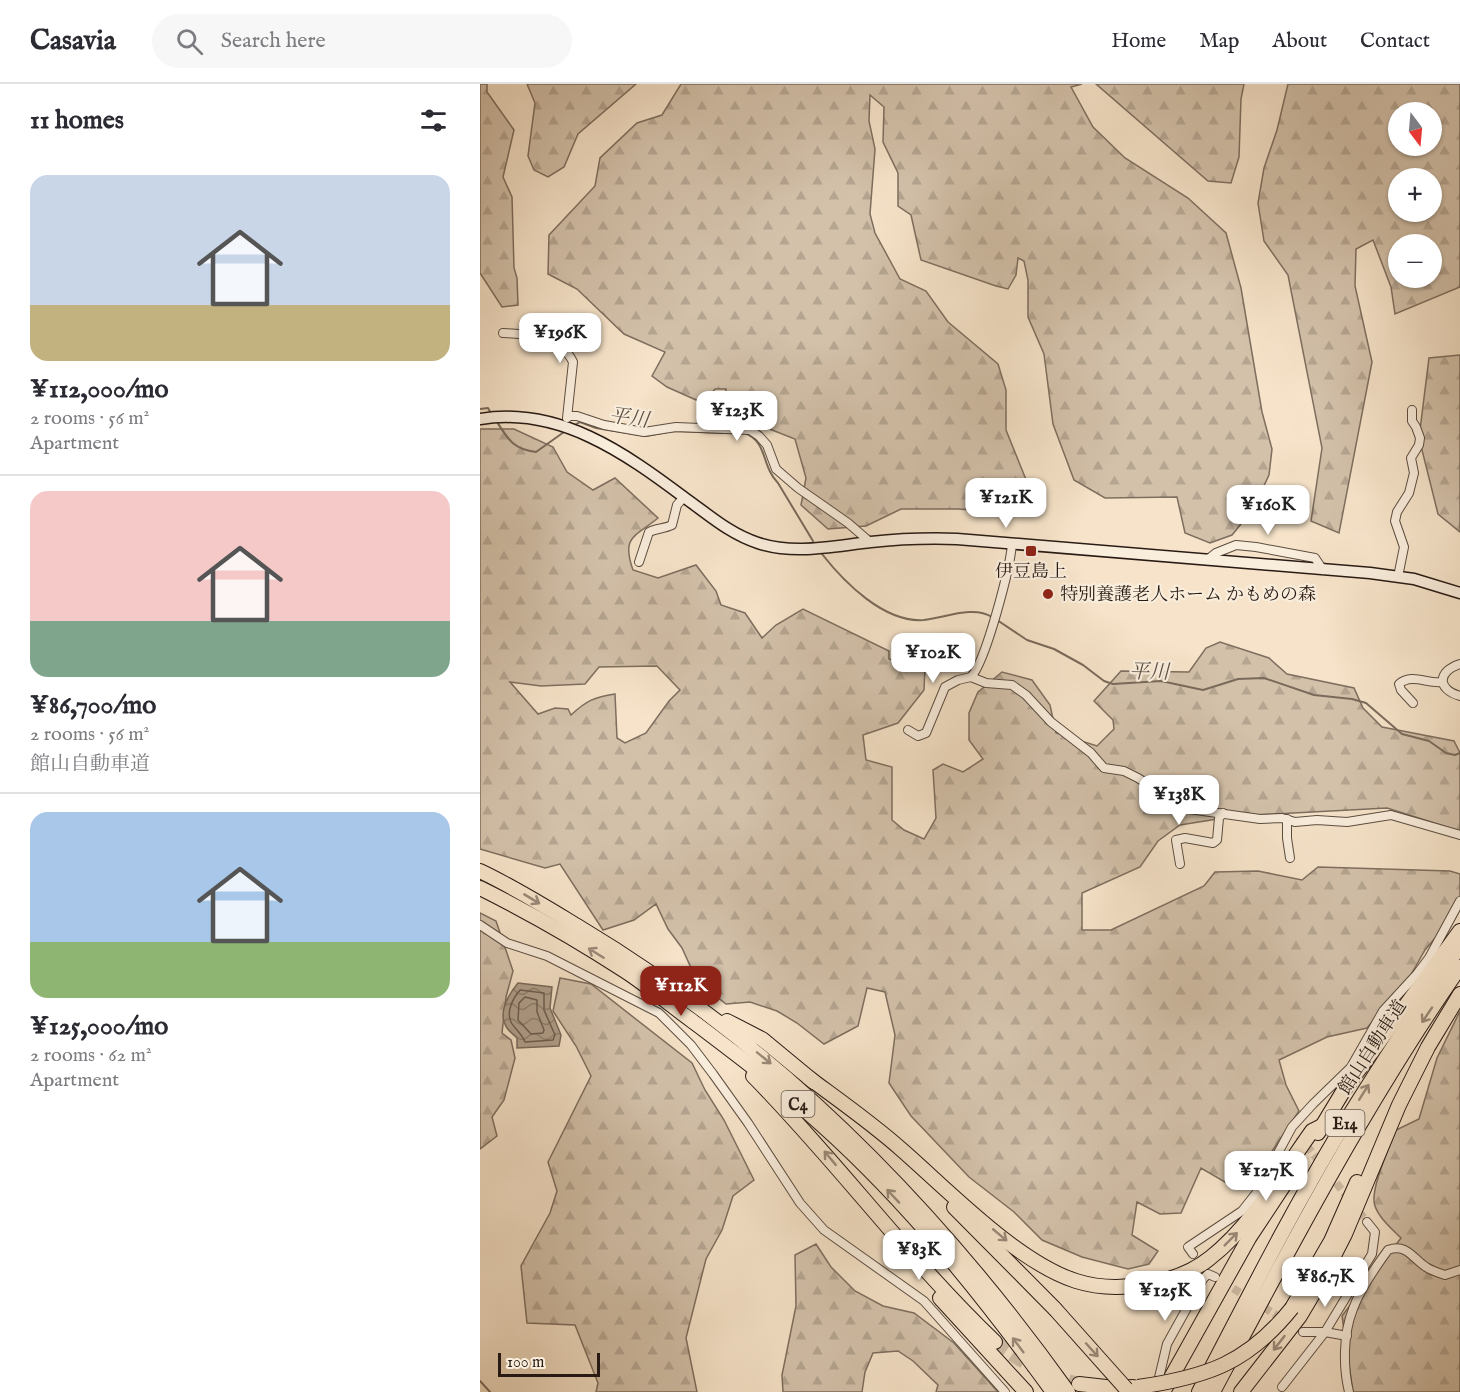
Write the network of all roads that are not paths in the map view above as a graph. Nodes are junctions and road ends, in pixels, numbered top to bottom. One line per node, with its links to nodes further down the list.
1 (503, 333): 4 (street)
2 (1412, 410): 11 (street)
3 (489, 418): 4 (street)
4 (568, 424): 5 (street); 6 (street)
5 (684, 497): 6 (street); 9 (street)
6 (870, 542): 7 (street)
7 (1012, 544): 8 (street); 14 (street)
8 (1206, 560): 10 (street); 10 (street)
9 (639, 562)
10 (1323, 570): 11 (street)
11 (1398, 577): 12 (street)
12 (1460, 593)
13 (1460, 664): 15 (street)
14 (971, 677): 18 (street); 19 (street)
15 (1442, 682): 16 (street); 17 (street)
16 (1460, 696)
17 (1413, 703)
18 (908, 730)
19 (1223, 813): 20 (street); 23 (street)
20 (1287, 819): 21 (street); 22 (street)
21 (1460, 835)
22 (1290, 858)
23 (1180, 864)
24 (480, 871): 30 (highway, C4, one-way to 30)
25 (480, 888): 33 (highway, C4, one-way to 25)
26 (1460, 901): 37 (street)
27 (480, 925): 51 (street)
28 (1460, 932): 36 (highway)
29 (1460, 946): 56 (highway, 館山自動車道 / E14, one-way to 29)
30 (633, 960): 35 (highway); 49 (highway, C4, one-way to 49)
31 (1460, 967): 57 (highway, 館山自動車道 / E14, one-way to 57)
32 (1460, 994): 34 (highway)
33 (712, 1036): 39 (highway, one-way to 33); 53 (highway, C4, one-way to 33)
34 (1428, 1047): 50 (highway, bridge); 58 (highway, one-way to 58)
35 (809, 1078): 36 (highway, one-way to 36); 50 (highway, one-way to 50, bridge)
36 (1322, 1126): 55 (highway)
37 (1292, 1127): 38 (street); 41 (street)
38 (1299, 1136)
39 (862, 1196): 47 (highway); 52 (highway)
40 (1367, 1222): 45 (street)
41 (1193, 1254)
42 (1460, 1270): 46 (street)
43 (1215, 1277): 54 (street)
44 (1303, 1332): 45 (street)
45 (1325, 1332): 46 (street); 48 (street)
46 (1347, 1336): 59 (street)
47 (995, 1342)
48 (1281, 1387)
49 (1074, 1388): 50 (highway)
50 (1134, 1390)
51 (1005, 1392)
52 (1026, 1392)
53 (1053, 1392)
54 (1154, 1392)
55 (1163, 1392)
56 (1199, 1392)
57 (1213, 1392)
58 (1241, 1392)
59 (1349, 1392)

